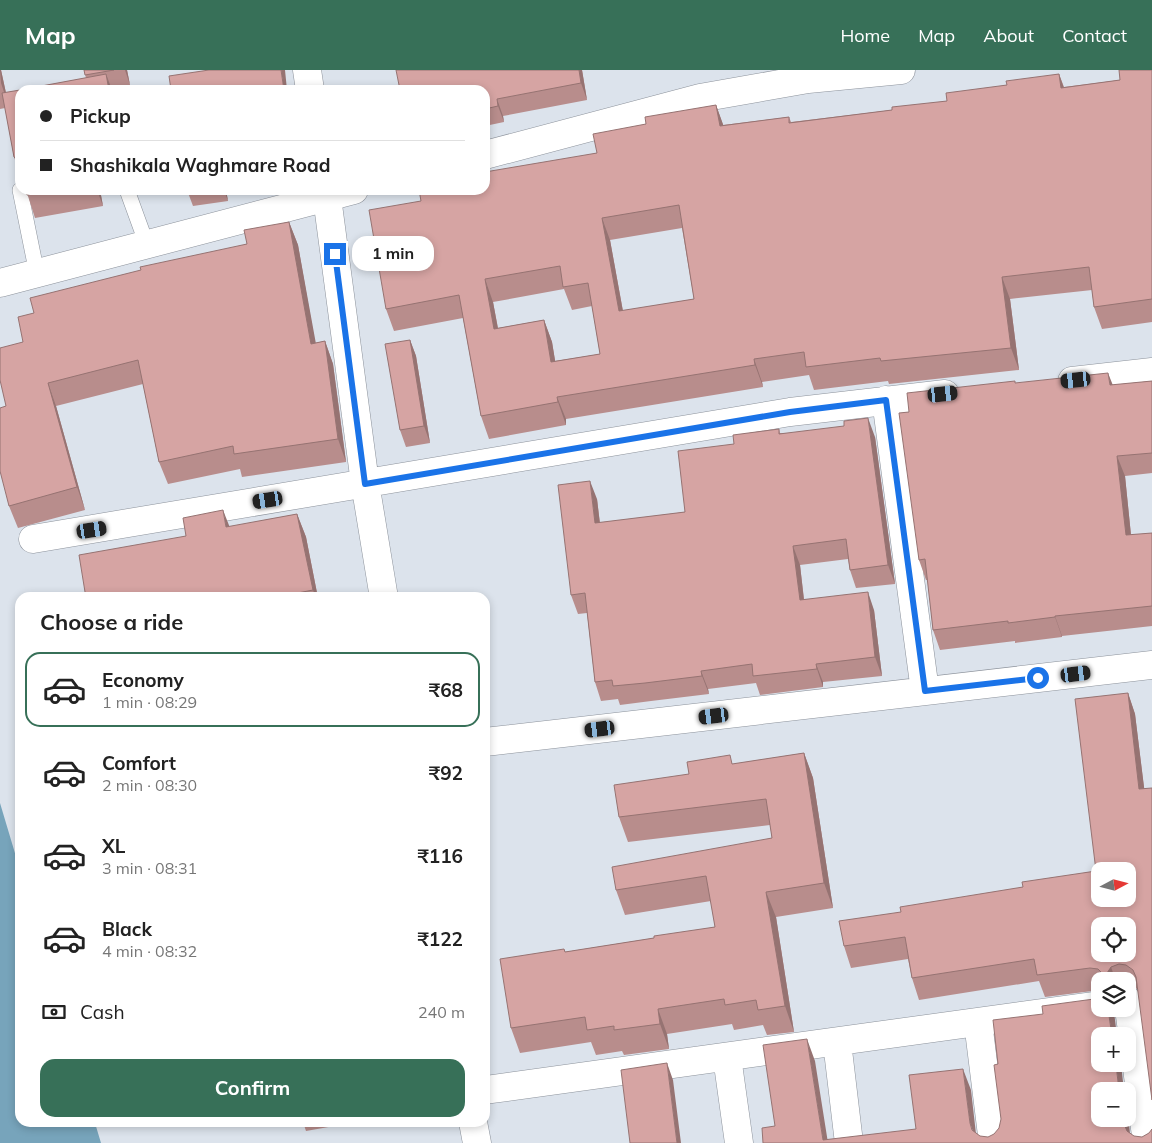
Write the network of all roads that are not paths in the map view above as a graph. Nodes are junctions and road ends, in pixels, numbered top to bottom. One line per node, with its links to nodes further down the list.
1 (307, 70): 3 (street)
2 (901, 70): 4 (street)
3 (309, 85)
4 (490, 154)
5 (21, 195): 10 (lane)
6 (129, 195): 9 (lane)
7 (320, 195): 9 (street)
8 (327, 195): 16 (street)
9 (147, 245): 10 (street)
10 (38, 274): 11 (street)
11 (6, 282)
12 (1152, 372): 13 (street)
13 (1044, 384)
14 (965, 392): 15 (street)
15 (886, 400): 16 (street); 20 (street)
16 (365, 484): 17 (street); 18 (street)
17 (33, 539)
18 (383, 592)
19 (1152, 665): 20 (street)
20 (925, 691): 21 (street)
21 (490, 741)
22 (1136, 1000): 33 (street)
23 (1091, 1006): 24 (street)
24 (978, 1022): 25 (street); 32 (street)
25 (837, 1042): 26 (street); 31 (street)
26 (727, 1057): 27 (street); 30 (street)
27 (490, 1089)
28 (474, 1127): 29 (street)
29 (477, 1143)
30 (739, 1143)
31 (849, 1143)
32 (993, 1143)
33 (1147, 1143)

